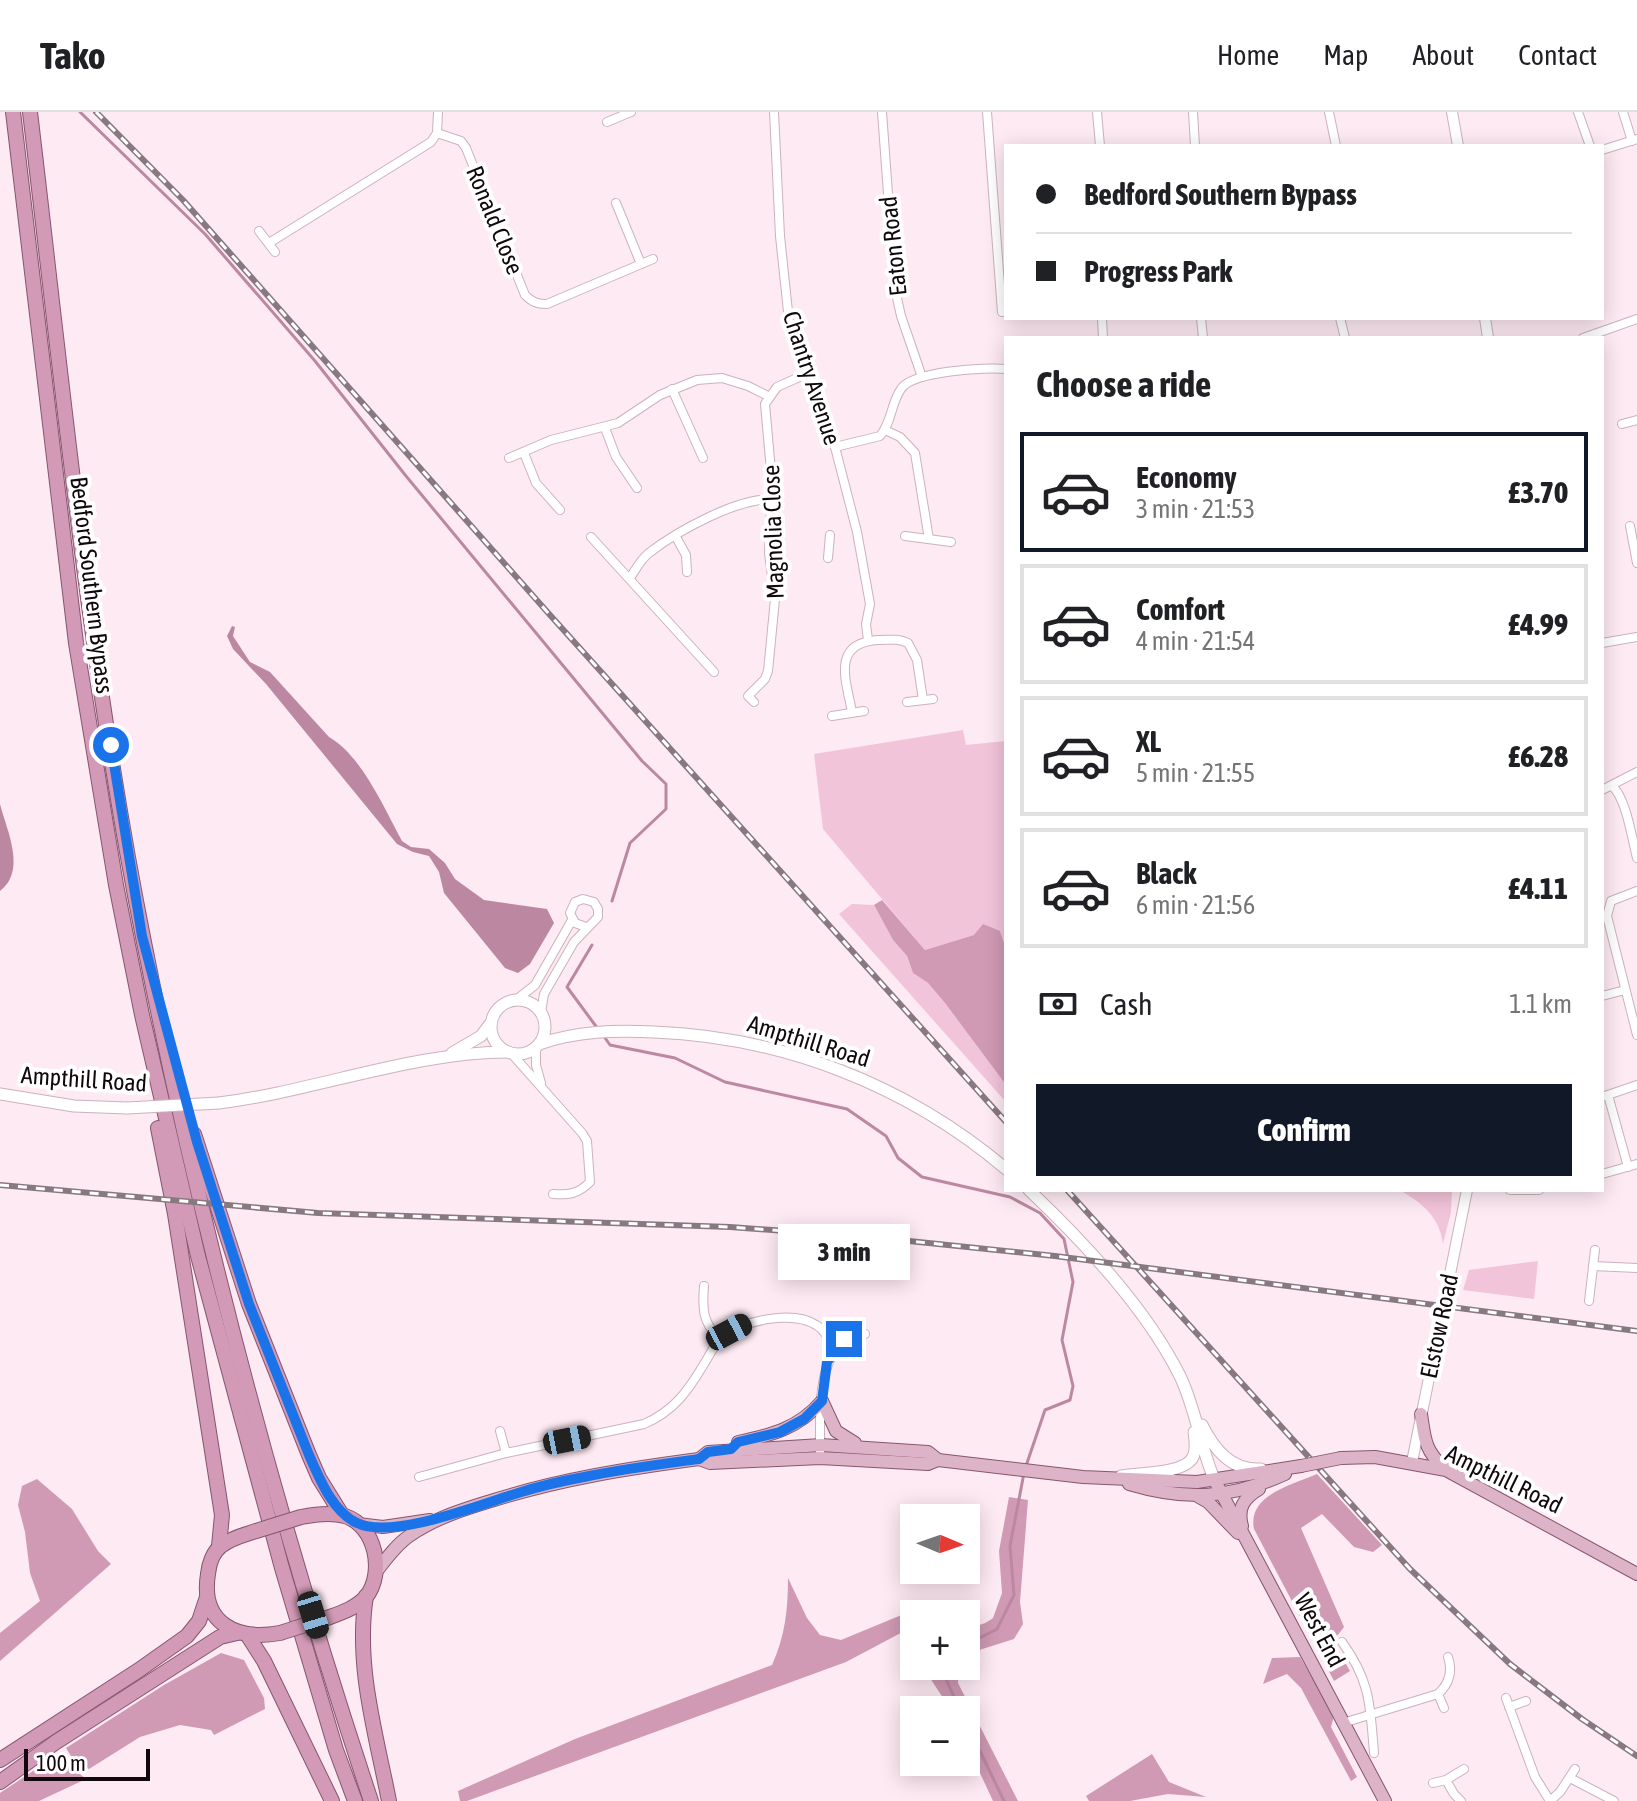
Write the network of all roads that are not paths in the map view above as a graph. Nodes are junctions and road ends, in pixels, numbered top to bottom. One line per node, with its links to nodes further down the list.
1 (13, 112): 85 (highway, Bedford Southern Bypass)
2 (30, 112): 80 (highway, Bedford Southern Bypass)
3 (438, 112): 16 (street)
4 (631, 112): 14 (street)
5 (774, 112): 36 (street, Chantry Avenue)
6 (882, 112): 37 (street, Eaton Road)
7 (987, 112): 26 (street)
8 (1097, 112): 18 (street)
9 (1193, 112): 19 (street)
10 (1329, 112): 20 (street)
11 (1452, 112): 21 (street)
12 (1578, 112): 22 (street)
13 (1623, 112): 17 (street)
14 (618, 114): 15 (street)
15 (607, 122)
16 (437, 133): 28 (street); 31 (street, Ronald Close)
17 (1635, 140): 23 (street)
18 (1100, 144)
19 (1195, 144)
20 (1336, 144)
21 (1458, 144)
22 (1589, 144)
23 (1604, 149)
24 (616, 203): 31 (street)
25 (1004, 214): 26 (street)
26 (996, 215): 32 (street)
27 (259, 231): 28 (street)
28 (269, 243): 29 (street)
29 (275, 252)
30 (653, 259): 31 (street, Ronald Close)
31 (641, 264)
32 (1002, 312)
33 (1637, 319): 34 (street)
34 (1589, 336)
35 (1004, 369): 37 (street)
36 (806, 374): 39 (street); 44 (street, Chantry Avenue)
37 (922, 377): 43 (street)
38 (672, 389): 39 (street); 42 (street); 47 (street)
39 (768, 396): 49 (street, Magnolia Close)
40 (1637, 420): 41 (street)
41 (1622, 424)
42 (605, 428): 45 (street); 48 (street)
43 (885, 430): 44 (street); 56 (street)
44 (835, 447): 63 (street, Chantry Avenue)
45 (524, 453): 46 (street); 50 (street)
46 (509, 458)
47 (703, 458)
48 (637, 488)
49 (771, 499): 55 (street); 68 (street, Magnolia Close)
50 (560, 510)
51 (1630, 526): 59 (street)
52 (830, 535): 58 (street)
53 (905, 536): 56 (street)
54 (591, 537): 61 (street)
55 (676, 537): 60 (street); 61 (street)
56 (929, 539): 57 (street)
57 (951, 542)
58 (828, 558)
59 (1637, 563)
60 (687, 572)
61 (630, 578): 65 (street)
62 (1637, 637): 64 (street)
63 (868, 640): 67 (street); 71 (street)
64 (1604, 643)
65 (714, 672)
66 (933, 699): 67 (street)
67 (923, 700): 69 (street)
68 (754, 702)
69 (907, 702)
70 (864, 711): 71 (street)
71 (852, 712): 72 (street)
72 (832, 716)
73 (1637, 772): 74 (street)
74 (1612, 786): 75 (street); 76 (street)
75 (1604, 789)
76 (1637, 858)
77 (1637, 891): 81 (street)
78 (572, 920): 79 (street); 79 (street); 83 (street)
79 (586, 927): 84 (street)
80 (142, 936): 129 (highway); 156 (highway, Bedford Southern Bypass)
81 (1625, 990): 82 (street); 88 (street)
82 (1604, 995)
83 (516, 1000): 84 (main road); 86 (main road)
84 (542, 1014): 87 (main road); 89 (main road)
85 (142, 1015): 133 (highway); 155 (highway, Bedford Southern Bypass)
86 (490, 1024): 90 (main road); 91 (main road, Ampthill Road)
87 (575, 1034): 89 (main road, Ampthill Road); 97 (main road, Ampthill Road)
88 (1637, 1035)
89 (538, 1046): 90 (main road); 92 (street)
90 (510, 1052): 91 (main road, Ampthill Road); 92 (street)
91 (448, 1055): 94 (main road, Ampthill Road, bridge)
92 (541, 1084): 101 (street)
93 (1637, 1085): 95 (street)
94 (0, 1094)
95 (1605, 1096): 96 (street)
96 (1633, 1165): 98 (street)
97 (1004, 1167)
98 (1604, 1173)
99 (1031, 1192): 111 (main road)
100 (1467, 1192): 112 (street, Elstow Road)
101 (553, 1194)
102 (1595, 1250): 103 (street)
103 (1593, 1266): 104 (street); 106 (street)
104 (1637, 1268)
105 (704, 1286): 108 (street)
106 (1589, 1301)
107 (865, 1334): 109 (street)
108 (719, 1339): 109 (street); 117 (street)
109 (834, 1350): 110 (street)
110 (822, 1401): 114 (main road); 115 (main road); 116 (street)
111 (1192, 1407): 121 (main road); 124 (main road); 126 (main road)
112 (1421, 1414): 120 (street, Elstow Road); 122 (main road)
113 (500, 1431): 117 (street)
114 (860, 1446): 116 (main road); 119 (main road)
115 (731, 1449): 116 (main road); 118 (main road)
116 (820, 1451): 118 (main road); 119 (main road)
117 (506, 1453): 123 (street)
118 (699, 1459): 130 (main road)
119 (938, 1460): 124 (main road)
120 (1412, 1462): 121 (main road, Ampthill Road, bridge); 122 (main road, Ampthill Road)
121 (1301, 1466): 125 (main road); 126 (main road)
122 (1446, 1470): 135 (main road, Ampthill Road)
123 (419, 1477)
124 (1106, 1478): 126 (main road); 128 (main road)
125 (1276, 1478): 127 (main road); 132 (main road)
126 (1215, 1481): 127 (main road, West End)
127 (1221, 1494): 128 (main road); 132 (main road, West End)
128 (1199, 1497): 132 (main road)
129 (342, 1515): 131 (highway); 133 (highway, bridge)
130 (437, 1519): 131 (main road); 134 (main road)
131 (358, 1524): 134 (highway)
132 (1246, 1540): 145 (main road, West End)
133 (219, 1546): 137 (highway)
134 (376, 1572): 136 (highway)
135 (1637, 1574)
136 (366, 1596): 138 (highway, bridge); 157 (highway)
137 (207, 1597): 138 (highway); 147 (highway)
138 (243, 1634): 152 (highway); 154 (highway)
139 (1342, 1642): 144 (street)
140 (1448, 1657): 141 (street)
141 (1438, 1694): 143 (street); 144 (street)
142 (1526, 1701): 160 (street)
143 (1444, 1708)
144 (1371, 1712): 145 (street); 146 (street)
145 (1343, 1723): 158 (main road, West End)
146 (1374, 1753)
147 (0, 1760)
148 (1464, 1769): 151 (street)
149 (1575, 1769): 150 (street)
150 (1570, 1778): 160 (street); 161 (street)
151 (1446, 1780): 153 (street); 159 (street)
152 (0, 1782)
153 (1433, 1783)
154 (332, 1801)
155 (355, 1801)
156 (371, 1801)
157 (389, 1801)
158 (1385, 1801)
159 (1461, 1801)
160 (1550, 1801)
161 (1614, 1801)

